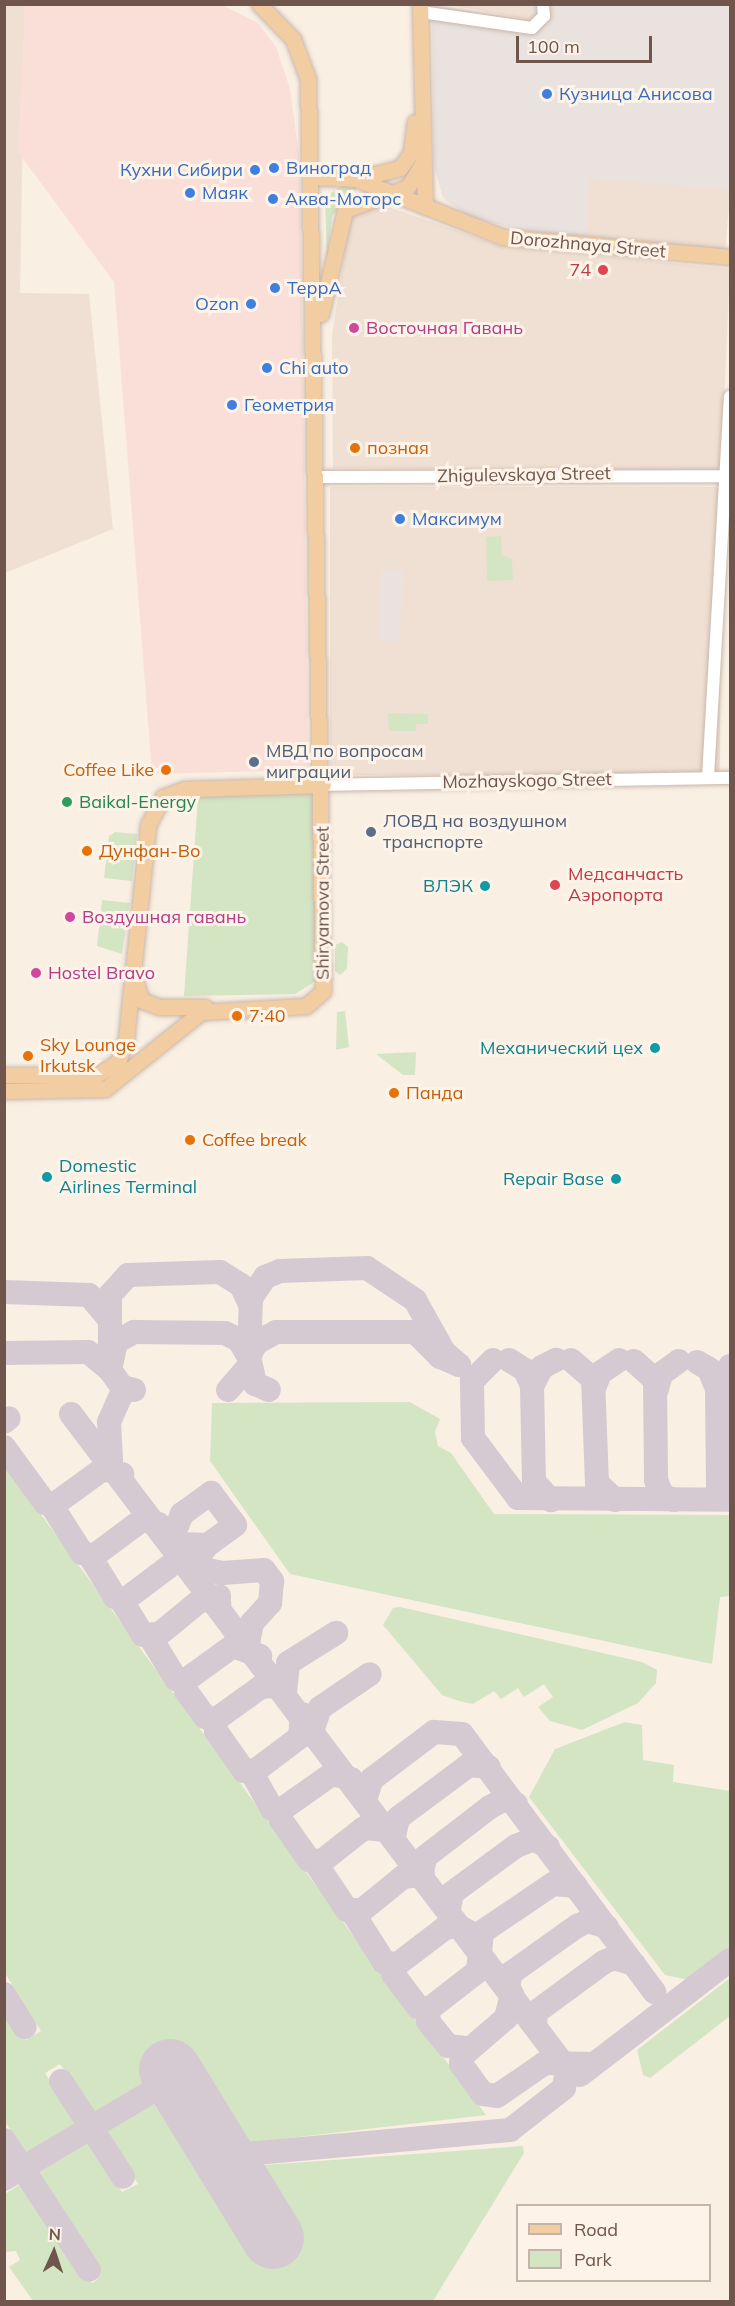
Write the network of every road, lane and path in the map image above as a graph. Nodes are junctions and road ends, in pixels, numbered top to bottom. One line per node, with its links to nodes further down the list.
1 (259, 4): 7 (main road)
2 (543, 4): 3 (street)
3 (421, 8): 4 (main road)
4 (424, 71): 5 (main road); 6 (main road)
5 (423, 162): 8 (main road); 9 (main road)
6 (356, 178): 7 (main road, Dorozhnaya Street); 8 (main road, Dorozhnaya Street)
7 (312, 185): 11 (main road)
8 (390, 193): 9 (main road, Dorozhnaya Street); 11 (main road)
9 (425, 207): 10 (main road, Dorozhnaya Street)
10 (730, 258)
11 (315, 349): 14 (main road, Shiryamova Street)
12 (730, 397): 13 (street)
13 (728, 476): 14 (street, Zhigulevskaya Street); 15 (street)
14 (318, 477): 17 (main road, Shiryamova Street)
15 (708, 777): 16 (street, Mozhayskogo Street); 17 (street, Mozhayskogo Street)
16 (730, 778)
17 (323, 785): 18 (main road); 19 (main road, Shiryamova Street)
18 (133, 969): 19 (main road); 20 (main road)
19 (228, 1006): 21 (main road, Shiryamova Street)
20 (4, 1075)
21 (4, 1091)

